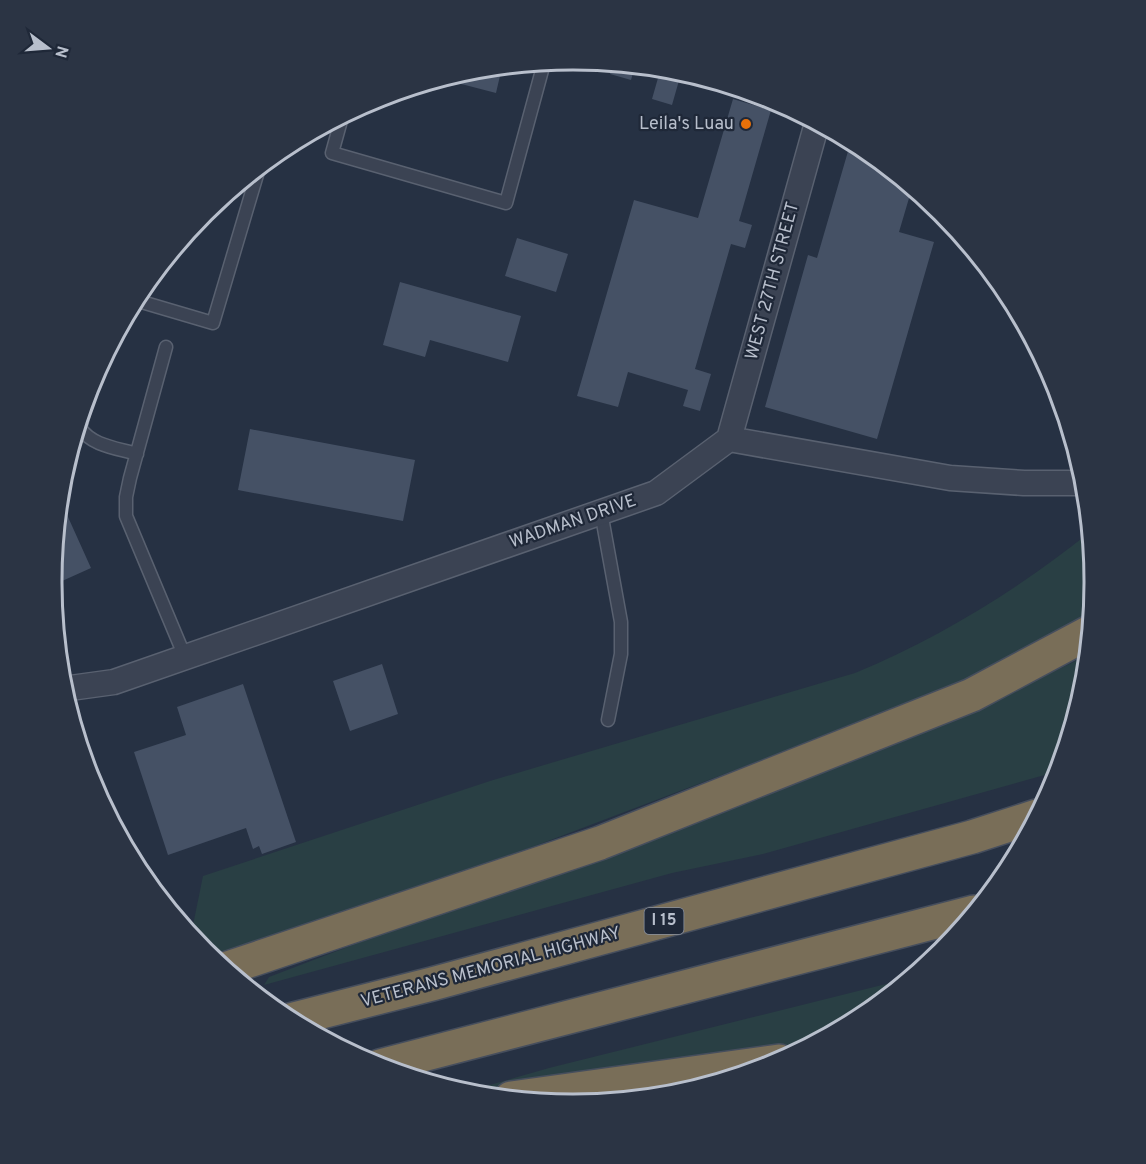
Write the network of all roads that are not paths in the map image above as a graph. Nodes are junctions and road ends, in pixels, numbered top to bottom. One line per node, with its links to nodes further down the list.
1 (542, 72): 2 (lane)
2 (339, 127)
3 (815, 131): 8 (street, WEST 27TH STREET)
4 (255, 182): 5 (lane)
5 (145, 303)
6 (166, 347): 9 (lane)
7 (84, 434): 9 (lane)
8 (729, 439): 10 (street); 11 (street, WADMAN DRIVE)
9 (137, 454): 13 (lane)
10 (1075, 483)
11 (601, 512): 13 (street, WADMAN DRIVE); 15 (lane)
12 (1081, 637): 18 (highway)
13 (185, 657): 14 (street, WADMAN DRIVE)
14 (72, 688)
15 (608, 720)
16 (1026, 820): 19 (highway, VETERANS MEMORIAL HIGHWAY / I 15)
17 (961, 915): 20 (highway)
18 (235, 966)
19 (304, 1016)
20 (397, 1062)
21 (732, 1067): 22 (highway)
22 (550, 1093)

